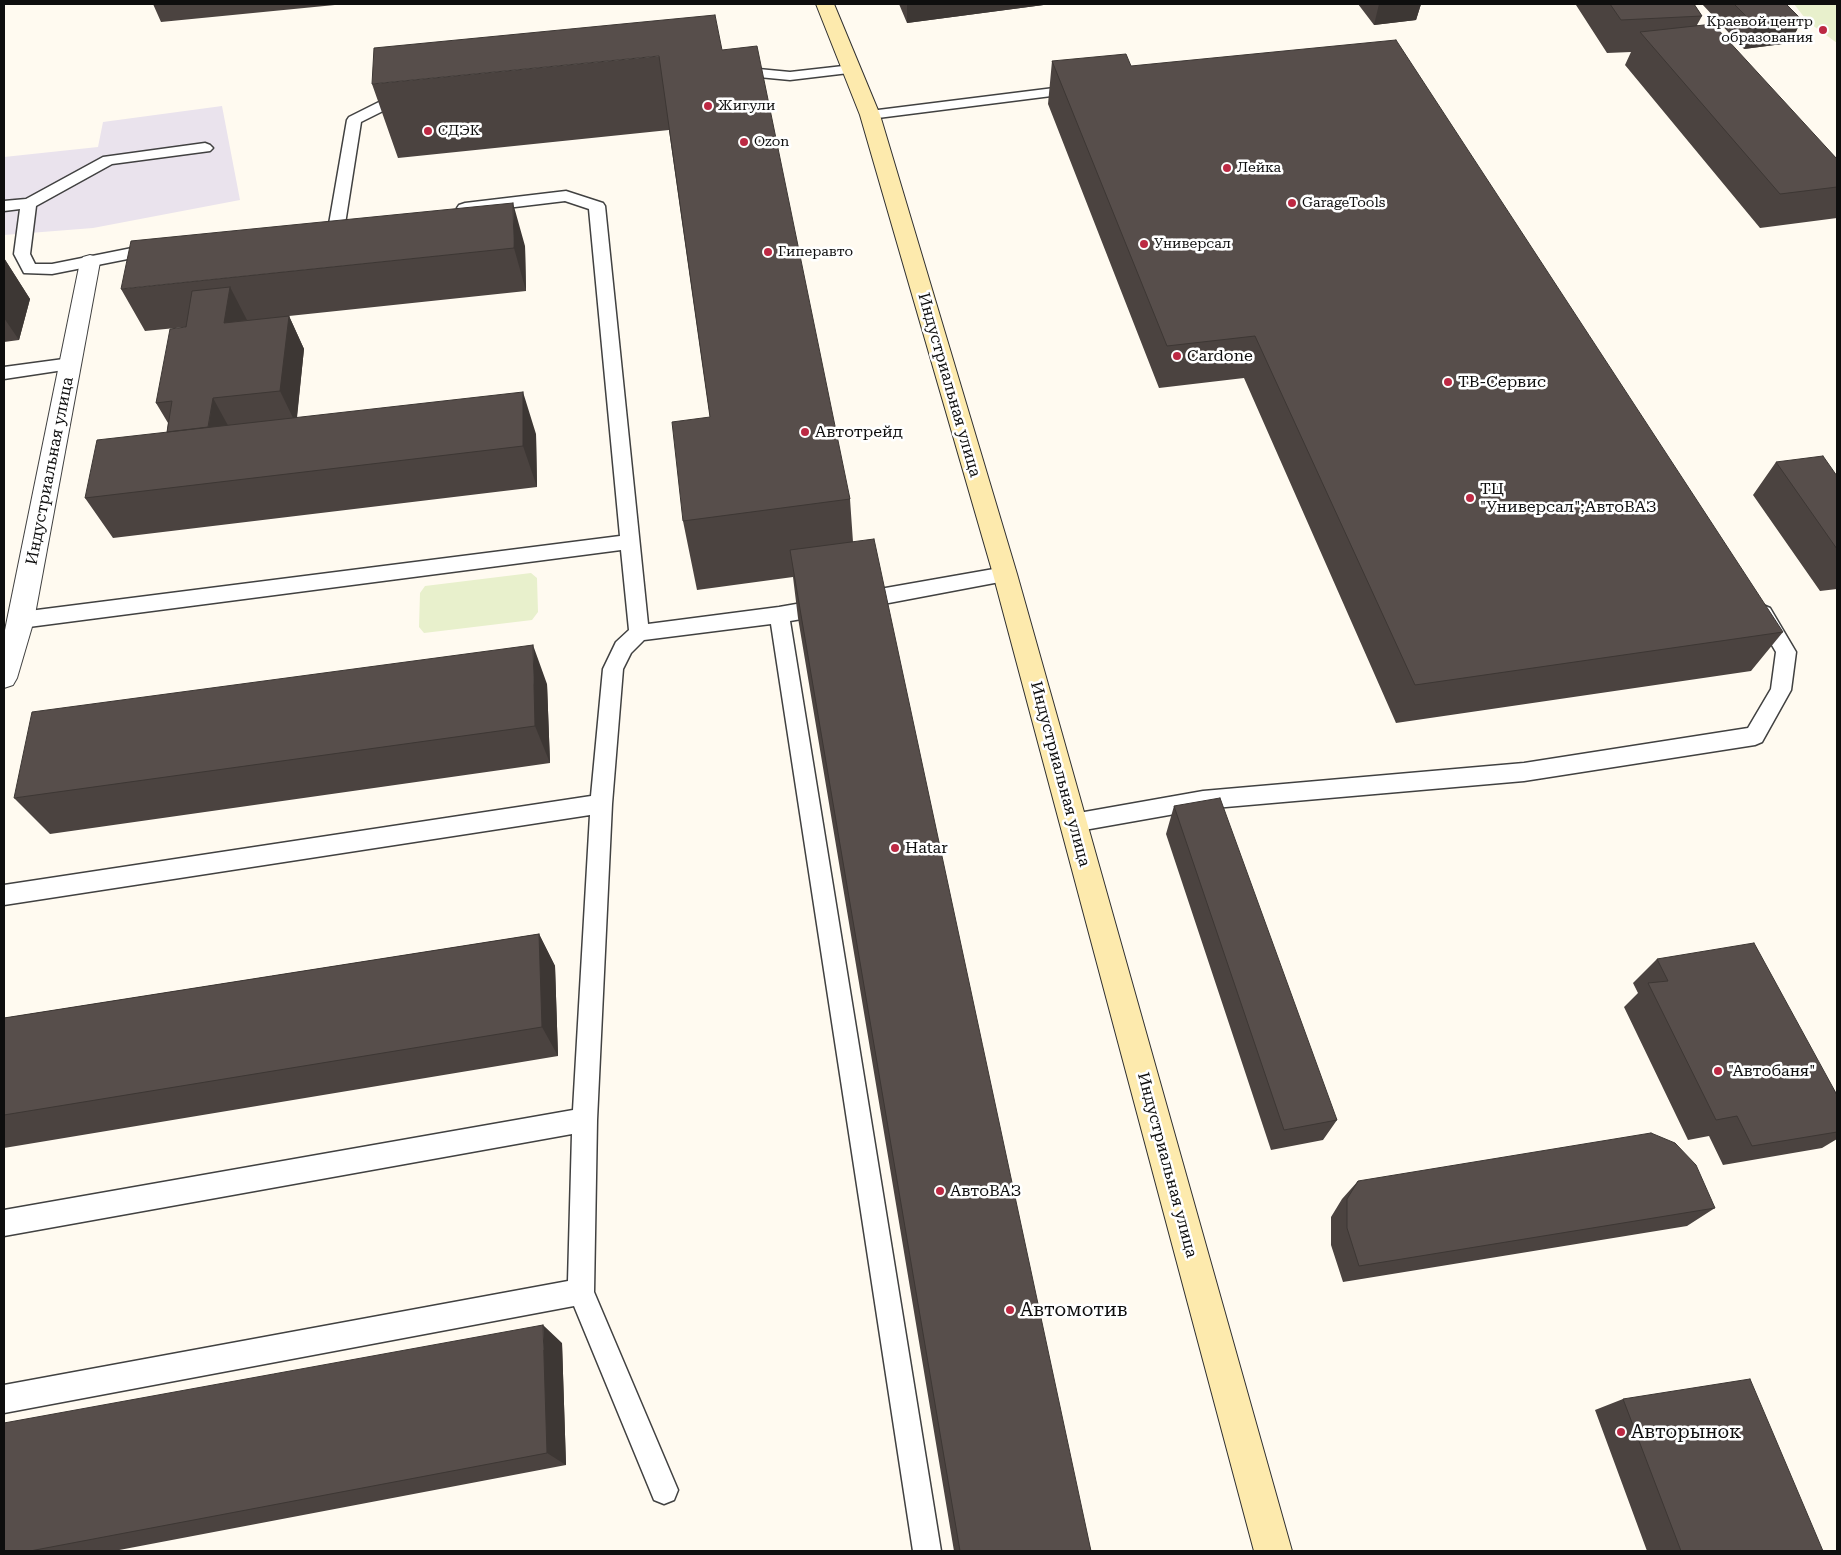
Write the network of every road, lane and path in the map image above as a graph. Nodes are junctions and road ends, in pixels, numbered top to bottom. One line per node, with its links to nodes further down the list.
1 (826, 4): 2 (main road, Индустриальная улица)
2 (852, 70): 3 (lane); 6 (main road, Индустриальная улица)
3 (719, 75)
4 (1093, 88): 6 (lane)
5 (425, 100): 12 (lane)
6 (870, 115): 19 (main road, Индустриальная улица)
7 (205, 148): 8 (lane)
8 (29, 204): 9 (lane); 15 (lane)
9 (4, 206)
10 (451, 210): 18 (lane)
11 (356, 221): 12 (lane)
12 (337, 224): 13 (lane)
13 (318, 226)
14 (174, 246): 15 (lane)
15 (90, 262): 16 (street, Индустриальная улица)
16 (71, 364): 17 (lane); 22 (street, Индустриальная улица)
17 (4, 373)
18 (630, 542): 22 (lane); 23 (lane)
19 (1005, 574): 21 (lane); 26 (main road, Индустриальная улица)
20 (1753, 596): 26 (lane)
21 (779, 615): 23 (lane); 33 (lane)
22 (21, 620): 24 (street, Индустриальная улица)
23 (639, 633): 25 (lane)
24 (5, 669)
25 (601, 804): 27 (lane); 28 (lane)
26 (1073, 823): 34 (main road, Индустриальная улица)
27 (4, 895)
28 (585, 1120): 29 (lane); 30 (lane)
29 (4, 1223)
30 (581, 1292): 31 (lane); 32 (lane)
31 (4, 1399)
32 (664, 1490)
33 (927, 1551)
34 (1273, 1551)

